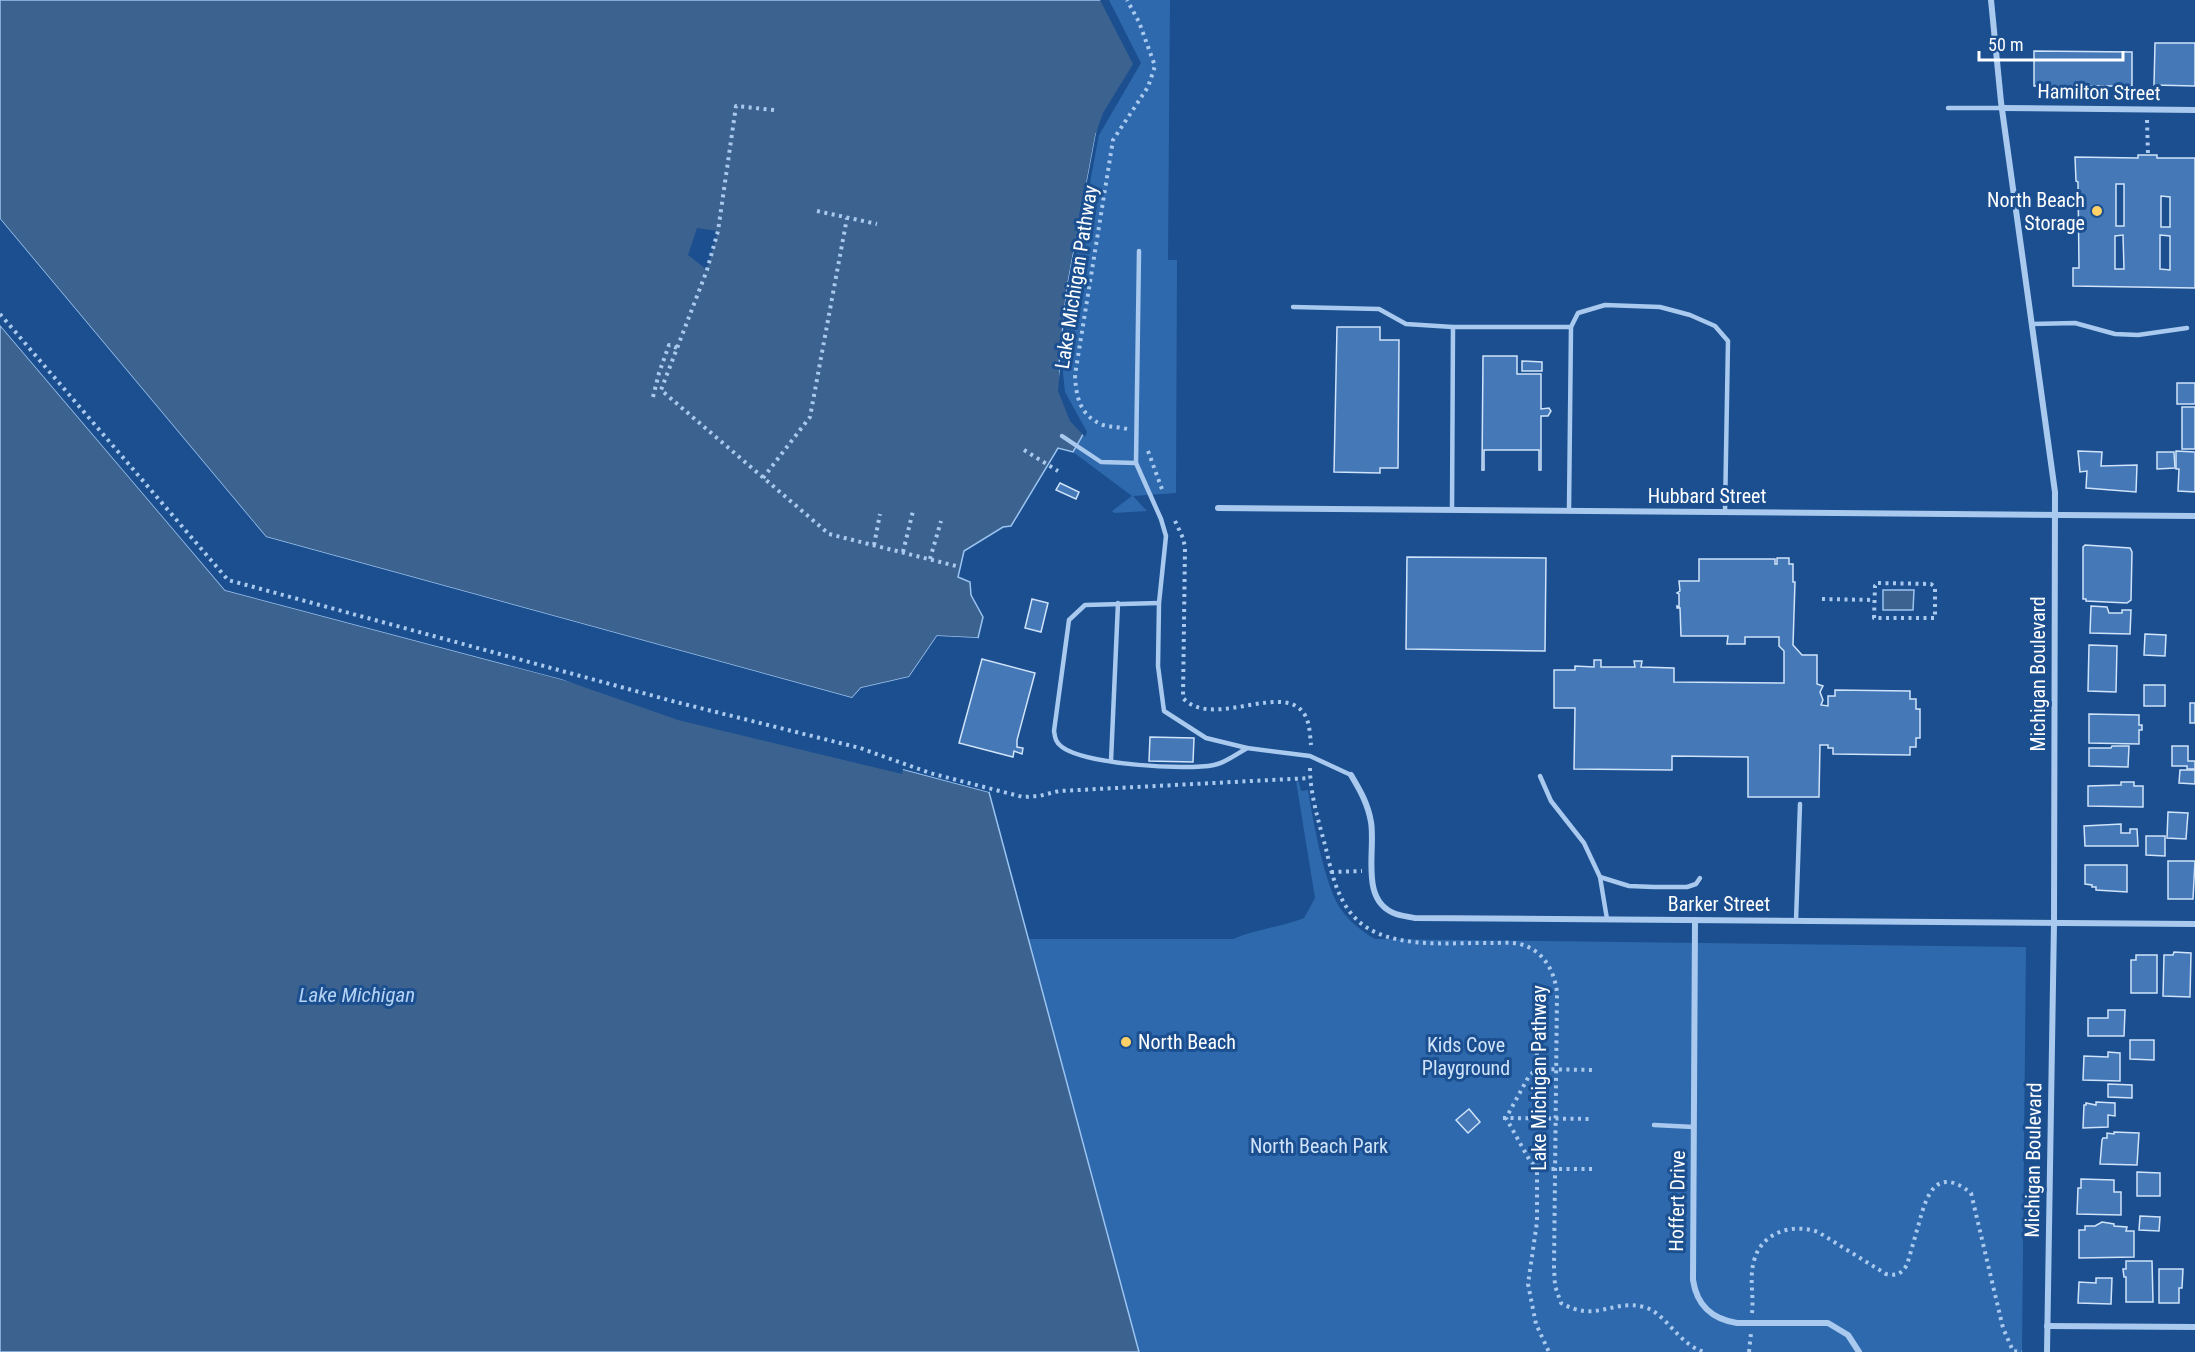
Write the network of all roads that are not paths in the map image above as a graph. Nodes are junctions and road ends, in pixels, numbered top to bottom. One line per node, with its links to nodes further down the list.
1 (1991, 0): 3 (street, Michigan Boulevard)
2 (1948, 108): 3 (lane)
3 (2003, 108): 4 (street, Hamilton Street); 7 (street, Michigan Boulevard)
4 (2195, 110)
5 (1139, 251): 12 (lane)
6 (1293, 307): 8 (lane)
7 (2032, 324): 10 (lane); 17 (street, Michigan Boulevard)
8 (1453, 327): 9 (lane); 14 (lane)
9 (1571, 327): 15 (lane); 16 (lane)
10 (2187, 327)
11 (1062, 436): 12 (lane)
12 (1137, 463): 20 (lane)
13 (1218, 508): 14 (street, Hubbard Street)
14 (1452, 510): 15 (street, Hubbard Street)
15 (1569, 511): 16 (street, Hubbard Street)
16 (1725, 512): 17 (street, Hubbard Street)
17 (2055, 515): 18 (street, Hubbard Street); 31 (street, Michigan Boulevard)
18 (2195, 516)
19 (1118, 603): 20 (lane); 22 (lane); 22 (lane)
20 (1159, 603): 21 (lane)
21 (1247, 748): 22 (lane); 23 (lane)
22 (1111, 761)
23 (1351, 775): 28 (street, Barker Street)
24 (1540, 776): 26 (lane)
25 (1800, 804): 30 (lane)
26 (1600, 877): 27 (lane); 28 (lane)
27 (1700, 878)
28 (1607, 920): 29 (street, Barker Street)
29 (1695, 920): 30 (street, Barker Street); 34 (street, Hoffert Drive)
30 (1796, 921): 31 (street, Barker Street)
31 (2054, 923): 32 (street, Barker Street); 35 (street, Michigan Boulevard)
32 (2195, 924)
33 (1654, 1125): 34 (lane)
34 (1694, 1127): 37 (street, Hoffert Drive)
35 (2047, 1326): 36 (street); 38 (street, Michigan Boulevard)
36 (2195, 1327)
37 (1858, 1352)
38 (2047, 1352)

